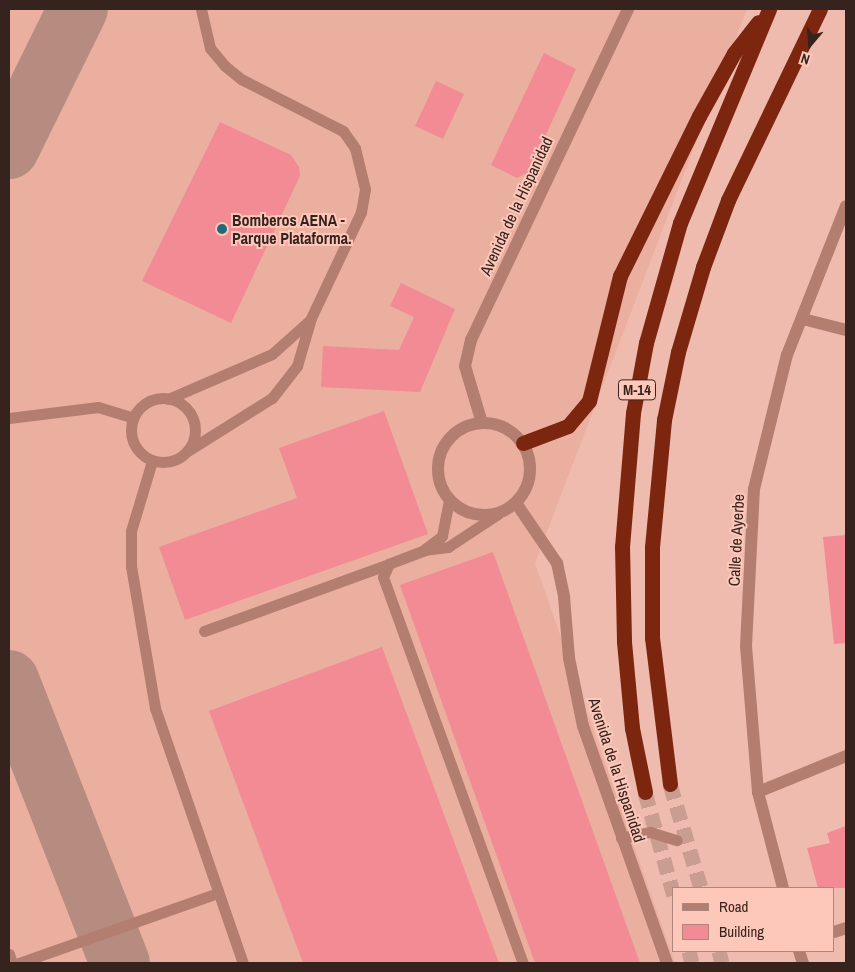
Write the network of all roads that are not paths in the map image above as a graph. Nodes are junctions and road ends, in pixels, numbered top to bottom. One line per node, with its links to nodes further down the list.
1 (201, 9): 6 (lane)
2 (628, 9): 12 (street, Avenida de la Hispanidad)
3 (768, 9): 13 (highway); 24 (highway, M-14)
4 (820, 12): 23 (highway, M-14)
5 (846, 206): 7 (street, Calle de Ayerbe)
6 (311, 318): 9 (lane); 14 (lane)
7 (803, 319): 8 (street); 25 (street, Calle de Ayerbe)
8 (846, 330)
9 (168, 398): 11 (lane); 14 (lane)
10 (9, 418): 11 (lane)
11 (133, 418): 15 (lane)
12 (482, 423): 13 (street); 16 (street)
13 (523, 443): 17 (street)
14 (189, 450): 15 (lane)
15 (152, 461): 29 (lane)
16 (449, 500): 18 (street); 19 (lane)
17 (516, 503): 18 (street); 26 (street, Avenida de la Hispanidad)
18 (498, 514): 19 (lane)
19 (425, 550): 20 (lane)
20 (389, 564): 21 (lane); 34 (lane)
21 (204, 631)
22 (846, 756): 25 (street)
23 (670, 784)
24 (645, 792)
25 (758, 792): 28 (street, Calle de Ayerbe)
26 (621, 838): 27 (lane); 35 (street, Avenida de la Hispanidad)
27 (676, 840)
28 (783, 887)
29 (218, 893): 32 (lane); 33 (lane)
30 (9, 954): 31 (lane)
31 (12, 963)
32 (19, 963)
33 (244, 963)
34 (523, 963)
35 (667, 963)

